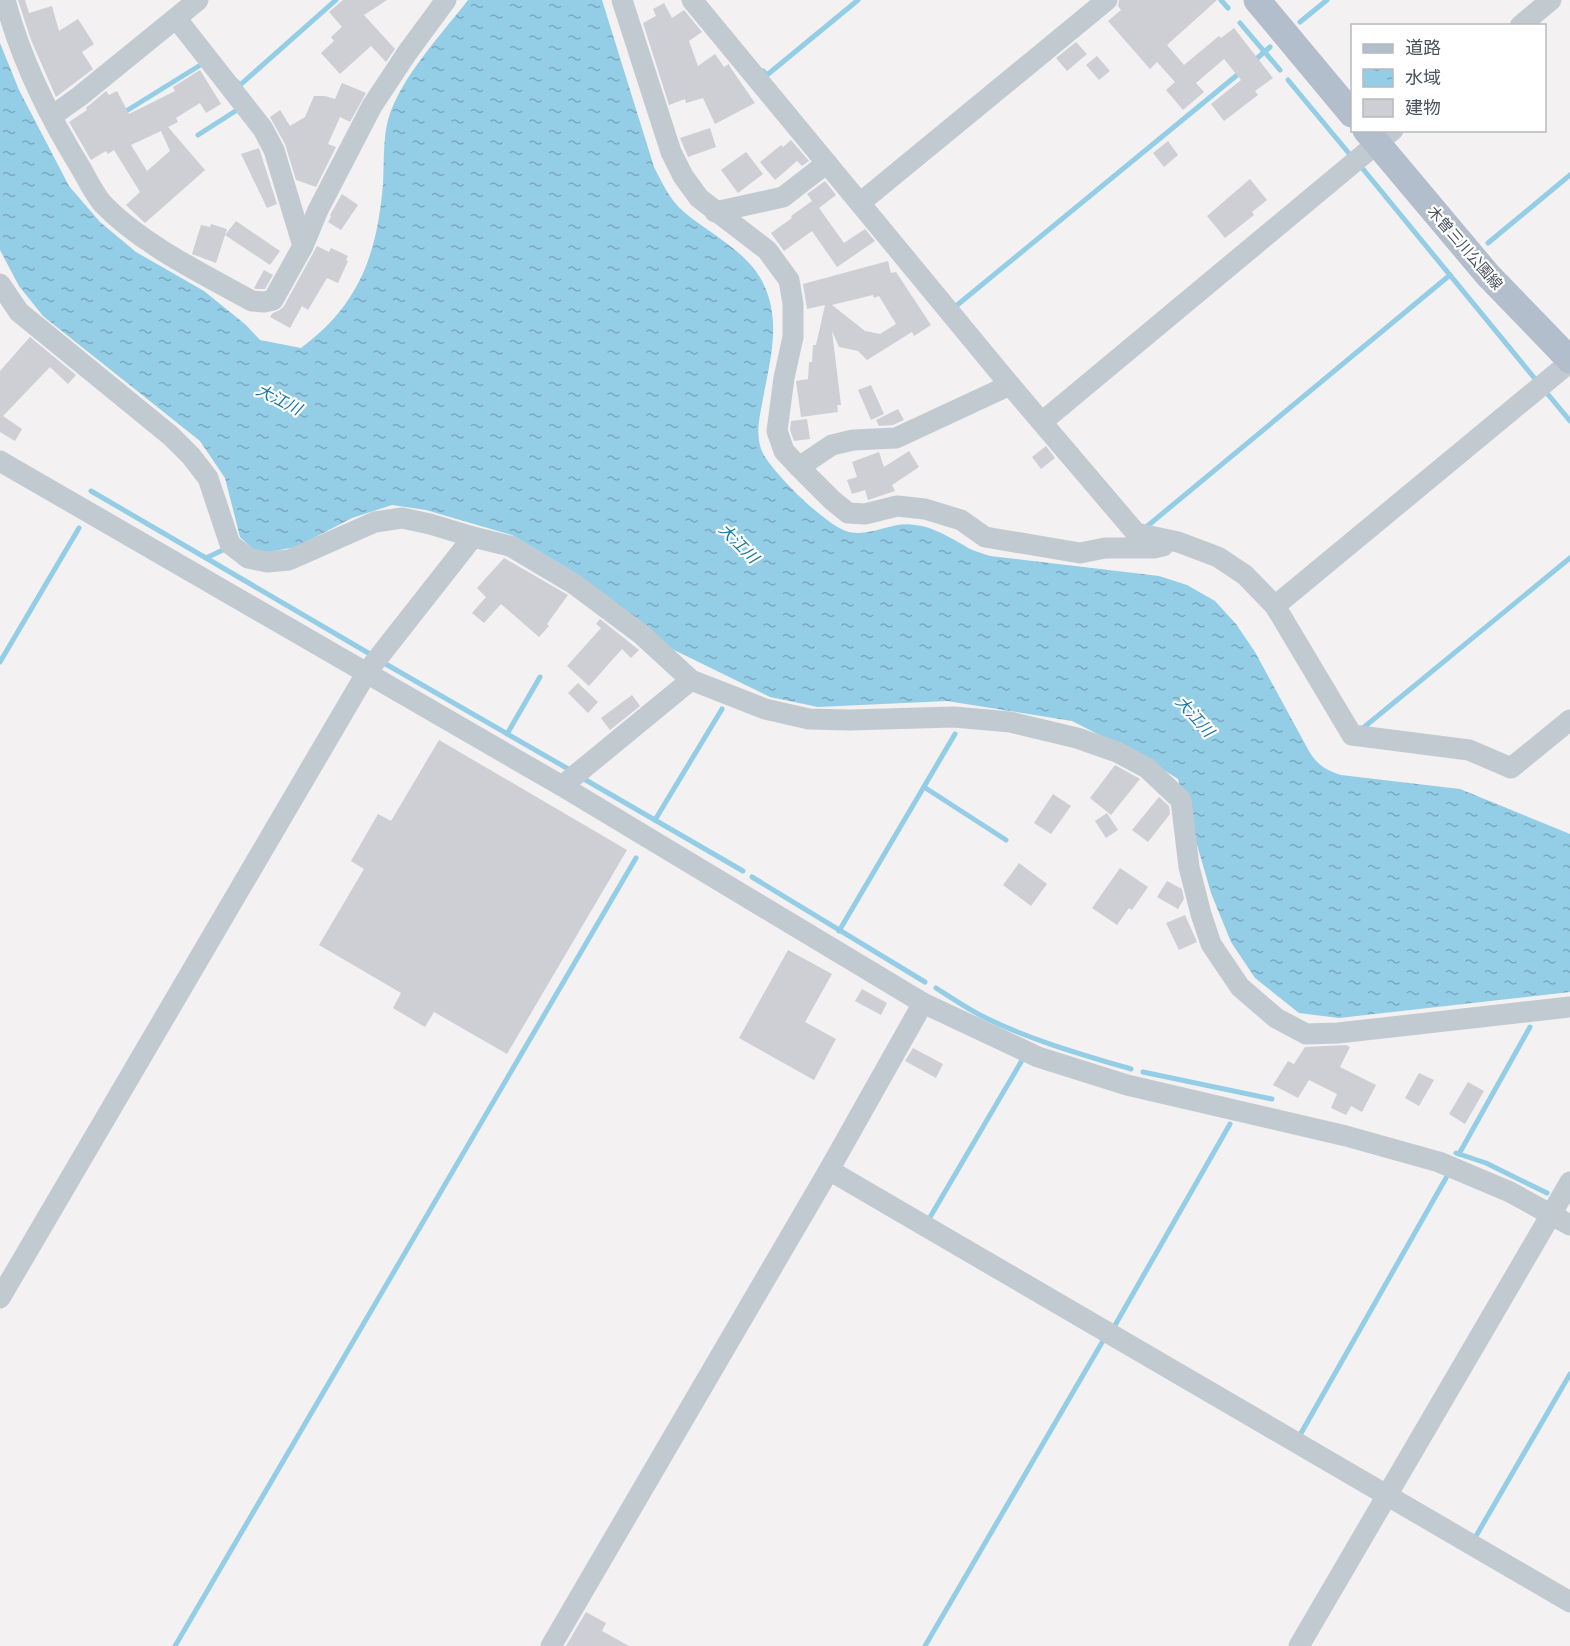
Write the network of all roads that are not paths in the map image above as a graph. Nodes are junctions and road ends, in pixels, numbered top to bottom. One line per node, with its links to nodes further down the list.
1 (5, 0): 12 (street)
2 (198, 0): 9 (street)
3 (446, 0): 17 (street)
4 (622, 0): 16 (street)
5 (692, 0): 14 (street)
6 (1107, 0): 15 (street)
7 (1257, 0): 11 (main road)
8 (1551, 0): 10 (street)
9 (176, 18): 12 (street); 17 (street)
10 (1522, 24)
11 (1351, 112)
12 (52, 116): 17 (street)
13 (1379, 135): 19 (main road, 木曽三川公園線); 21 (street)
14 (827, 163): 15 (street); 16 (street)
15 (860, 203): 20 (street)
16 (715, 212): 23 (street)
17 (303, 246)
18 (0, 284): 24 (street)
19 (1570, 361): 26 (street)
20 (1010, 385): 21 (street); 23 (street)
21 (1042, 422): 25 (street)
22 (0, 461): 27 (street)
23 (799, 467): 25 (street)
24 (473, 537): 27 (street); 28 (street)
25 (1178, 542): 26 (street)
26 (1275, 606): 29 (street)
27 (367, 672): 30 (street); 36 (street)
28 (691, 680): 30 (street); 32 (street)
29 (1570, 720)
30 (561, 786): 31 (street)
31 (923, 1003): 33 (street); 35 (street)
32 (1570, 1007)
33 (829, 1170): 37 (street); 39 (street)
34 (1570, 1182): 35 (street)
35 (1561, 1219): 37 (street)
36 (0, 1298)
37 (1387, 1495): 38 (street); 40 (street)
38 (1570, 1602)
39 (551, 1646)
40 (1299, 1646)

